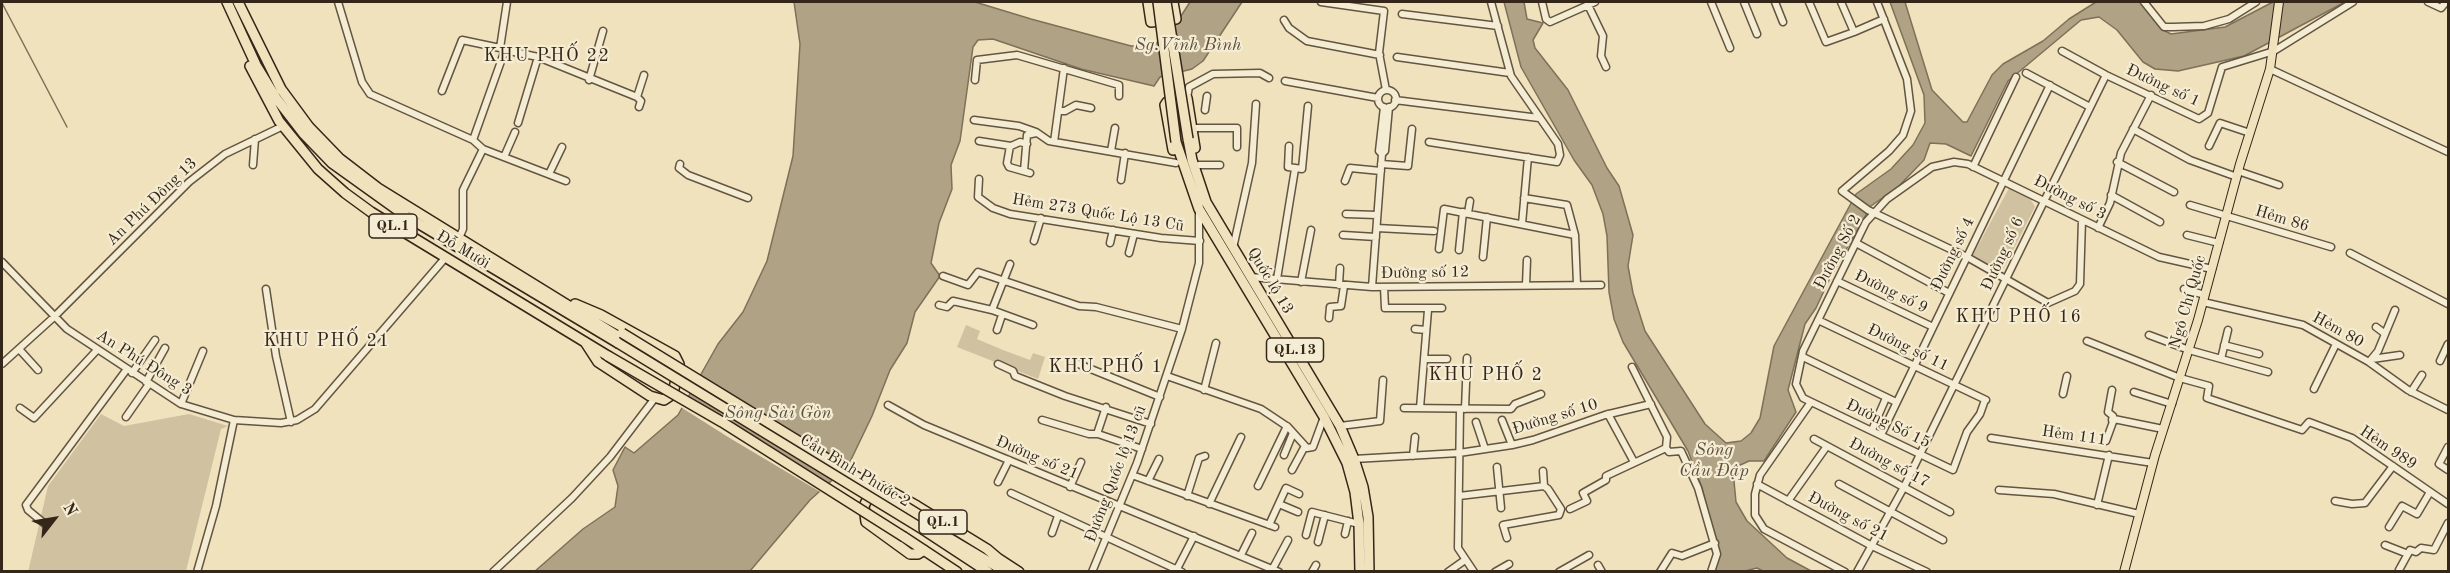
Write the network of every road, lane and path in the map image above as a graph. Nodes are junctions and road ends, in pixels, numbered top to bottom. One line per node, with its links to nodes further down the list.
1 (220, 2): 27 (highway, Đỗ Mười / QL.1)
2 (226, 2): 27 (highway, Đỗ Mười / QL.1)
3 (240, 2): 148 (highway, Đỗ Mười / QL.1)
4 (338, 2): 86 (street)
5 (507, 2): 38 (street)
6 (1148, 2): 9 (highway)
7 (1158, 2): 127 (highway, Quốc lộ 13 / QL.13, bridge)
8 (1167, 2): 125 (highway, Quốc lộ 13 / QL.13, bridge)
9 (1173, 2)
10 (1321, 2): 41 (street)
11 (1491, 2): 32 (street)
12 (1542, 2): 26 (street)
13 (1595, 2): 26 (street)
14 (1711, 2): 37 (street)
15 (1744, 2): 35 (street)
16 (1775, 2): 31 (street)
17 (1809, 2): 34 (street)
18 (1842, 2): 34 (street)
19 (1876, 2): 30 (street)
20 (2144, 2): 21 (street)
21 (2256, 2)
22 (2279, 2): 40 (main road, Ngô Chí Quốc)
23 (2353, 2): 40 (street)
24 (2428, 2): 25 (street)
25 (2446, 2)
26 (1588, 5): 44 (street)
27 (232, 13): 36 (highway, Đỗ Mười / QL.1)
28 (1402, 14): 32 (street)
29 (1284, 20): 41 (street)
30 (1884, 20): 34 (street); 128 (street)
31 (1784, 22)
32 (1498, 26): 47 (street)
33 (603, 31): 53 (street)
34 (1854, 32)
35 (1757, 34)
36 (242, 35): 77 (highway, Đỗ Mười / QL.1); 207 (highway, Đỗ Mười / QL.1)
37 (1730, 48)
38 (502, 49): 42 (street); 58 (street); 86 (street)
39 (2062, 51): 50 (street, Đường số 1)
40 (2274, 51): 46 (main road, Ngô Chí Quốc); 59 (street, Đường số 1)
41 (1380, 55): 57 (street)
42 (538, 57): 53 (street); 76 (street)
43 (1397, 57): 47 (street)
44 (1606, 67)
45 (1064, 68): 54 (street); 60 (street); 73 (street)
46 (2270, 69): 84 (main road, Ngô Chí Quốc); 98 (street)
47 (1510, 73): 74 (street)
48 (2026, 73): 56 (street)
49 (644, 75): 62 (street)
50 (2106, 75): 59 (street, Đường số 1); 70 (street, Đường số 6)
51 (2016, 77): 108 (street)
52 (1269, 78): 63 (street)
53 (589, 80): 62 (street)
54 (975, 80)
55 (1285, 81): 64 (street)
56 (2050, 85): 70 (street); 115 (street, Đường số 4)
57 (1386, 90): 64 (street); 65 (street)
58 (442, 91)
59 (2151, 95): 81 (street)
60 (1119, 96)
61 (1207, 96): 72 (street)
62 (638, 97): 68 (street)
63 (1187, 98): 79 (highway); 103 (highway)
64 (1378, 98): 69 (street)
65 (1395, 100): 69 (street); 74 (street)
66 (1256, 104): 156 (street)
67 (1308, 106): 110 (street)
68 (639, 107)
69 (1387, 107): 109 (street)
70 (2090, 107): 123 (street, Đường số 6)
71 (1091, 108): 73 (street)
72 (1205, 110)
73 (1059, 111): 88 (street)
74 (1539, 118): 101 (street)
75 (974, 120): 83 (street)
76 (518, 123)
77 (283, 126): 85 (street, An Phú Đông 13); 162 (highway, Đỗ Mười / QL.1)
78 (1115, 128): 97 (street)
79 (1192, 128): 95 (street); 106 (highway)
80 (1412, 129): 109 (street)
81 (2133, 129): 102 (street); 112 (street)
82 (515, 132): 100 (street)
83 (1036, 132): 88 (street); 90 (street)
84 (2250, 133): 93 (street); 112 (main road, Ngô Chí Quốc)
85 (255, 139): 105 (street); 194 (street, An Phú Đông 13)
86 (474, 140): 96 (street)
87 (979, 141): 91 (street)
88 (1054, 142): 97 (street)
89 (1428, 142): 101 (street)
90 (1027, 144): 91 (street); 91 (street)
91 (1010, 146)
92 (1289, 146): 110 (street)
93 (2209, 146)
94 (562, 147): 111 (street)
95 (1237, 147)
96 (483, 149): 100 (street); 148 (street)
97 (1111, 151): 99 (street)
98 (2448, 152)
99 (1125, 153): 103 (street); 114 (street)
100 (504, 157): 111 (street)
101 (1528, 157): 122 (street)
102 (2117, 162): 119 (street); 120 (street)
103 (1176, 163): 127 (highway)
104 (680, 164): 121 (street)
105 (253, 165)
106 (1199, 165): 107 (street); 125 (highway)
107 (1220, 165)
108 (1970, 165): 115 (street, Đường số 3); 128 (street, Đường Số 2)
109 (1381, 168): 117 (street); 131 (street)
110 (1295, 169): 172 (street)
111 (549, 174): 116 (street)
112 (2238, 174): 118 (street); 133 (main road, Ngô Chí Quốc)
113 (979, 179): 134 (street, Hẻm 273 Quốc Lộ 13 Cũ)
114 (1121, 180)
115 (2004, 180): 123 (street, Đường số 3); 163 (street, Đường số 4)
116 (567, 181)
117 (1345, 181)
118 (2279, 185)
119 (2174, 192)
120 (2111, 195): 136 (street); 139 (street)
121 (748, 198)
122 (1524, 198): 137 (street); 145 (street)
123 (2043, 199): 135 (street, Đường số 3); 171 (street, Đường số 6)
124 (1470, 201): 129 (street)
125 (1206, 202): 156 (highway, Quốc lộ 13 / QL.13)
126 (2190, 205): 133 (street, Hẻm 86)
127 (1197, 206): 150 (street, Đường Quốc lộ 13 cũ); 268 (highway, Quốc lộ 13 / QL.13)
128 (1872, 212): 152 (street, Đường Số 2); 163 (street)
129 (1466, 213): 132 (street); 157 (street); 158 (street)
130 (1346, 214): 131 (street)
131 (1377, 215): 138 (street)
132 (1486, 216): 137 (street); 161 (street)
133 (2226, 216): 153 (main road, Ngô Chí Quốc); 155 (street, Hẻm 86)
134 (1041, 218): 140 (street, Hẻm 273 Quốc Lộ 13 Cũ); 149 (street)
135 (2082, 220): 139 (street, Đường số 3); 171 (street)
136 (2160, 222)
137 (1522, 224): 145 (street)
138 (1377, 228): 142 (street); 147 (street)
139 (2098, 228): 168 (street, Đường số 3)
140 (1113, 230): 143 (street, Hẻm 273 Quốc Lộ 13 Cũ); 151 (street)
141 (1311, 230): 175 (street)
142 (1434, 231)
143 (1134, 234): 150 (street, Hẻm 273 Quốc Lộ 13 Cũ); 159 (street)
144 (1343, 235): 147 (street)
145 (1575, 235): 176 (street)
146 (2187, 235): 153 (street)
147 (1376, 237): 181 (street)
148 (459, 238): 154 (highway, Đỗ Mười / QL.1)
149 (1034, 241)
150 (1200, 241): 200 (street, Đường Quốc lộ 13 cũ)
151 (1110, 243)
152 (1856, 243): 173 (street, Đường Số 2); 184 (street)
153 (2219, 243): 168 (main road, Ngô Chí Quốc)
154 (471, 245): 186 (highway, Đỗ Mười / QL.1); 207 (highway, Đỗ Mười / QL.1)
155 (2331, 247)
156 (1233, 248): 170 (highway, Quốc lộ 13 / QL.13)
157 (1439, 249)
158 (1458, 250)
159 (1129, 253)
160 (2350, 253): 187 (street)
161 (1482, 256)
162 (446, 257): 210 (highway, Đỗ Mười / QL.1); 273 (street)
163 (1967, 257): 171 (street); 184 (street, Đường số 4)
164 (1527, 260): 177 (street)
165 (2, 262): 194 (street, An Phú Đông 3)
166 (1010, 264): 174 (street)
167 (1340, 268): 179 (street)
168 (2212, 269): 185 (main road, Ngô Chí Quốc)
169 (943, 276): 174 (street)
170 (1251, 276): 172 (street, Đường số 12); 277 (highway, Quốc lộ 13 / QL.13)
171 (2007, 278): 243 (street, Đường số 6)
172 (1277, 279): 175 (street, Đường số 12)
173 (1837, 281): 196 (street, Đường Số 2); 198 (street, Đường số 9)
174 (1002, 282): 190 (street); 200 (street)
175 (1301, 282): 179 (street, Đường số 12)
176 (1577, 284): 177 (street, Đường số 12); 178 (street, Đường số 12)
177 (1526, 285): 180 (street, Đường số 12)
178 (1601, 285)
179 (1342, 286): 181 (street, Đường số 12); 195 (street)
180 (1384, 287): 181 (street, Đường số 12); 191 (street)
181 (1372, 288)
182 (2184, 289): 185 (street, Hẻm 80)
183 (266, 290): 273 (street)
184 (1949, 293): 198 (street, Đường số 4)
185 (2204, 299): 212 (street, Hẻm 80); 218 (main road, Ngô Chí Quốc)
186 (575, 304): 207 (highway, Đỗ Mười / QL.1); 252 (highway, QL.1)
187 (2448, 304)
188 (939, 305): 190 (street)
189 (1442, 308): 191 (street)
190 (992, 310): 193 (street)
191 (1428, 310): 203 (street)
192 (2395, 310): 205 (street)
193 (1002, 315): 197 (street); 202 (street)
194 (54, 317): 216 (street, An Phú Đông 13); 217 (street, An Phú Đông 3)
195 (1329, 318)
196 (1818, 320): 222 (street, Đường Số 2); 232 (street, Đường số 11)
197 (1033, 325)
198 (1933, 327): 232 (street, Đường số 4)
199 (2376, 327): 205 (street)
200 (1182, 329): 238 (street, Đường Quốc lộ 13 cũ)
201 (1415, 329): 203 (street)
202 (997, 330)
203 (1426, 330): 224 (street)
204 (2228, 330): 214 (street)
205 (2384, 333): 227 (street)
206 (2149, 335): 218 (street)
207 (620, 338): 351 (highway, Cầu Bình Phước 2 / QL.1, bridge)
208 (155, 340): 235 (street)
209 (2087, 341): 240 (street)
210 (585, 342): 252 (highway, QL.1); 366 (highway, Đỗ Mười / QL.1, bridge)
211 (1216, 343): 245 (street)
212 (2336, 344): 227 (street, Hẻm 80); 244 (street)
213 (2448, 344): 228 (street)
214 (2224, 345): 220 (street); 226 (street)
215 (165, 348): 242 (street)
216 (19, 349): 230 (street, An Phú Đông 13); 234 (street)
217 (97, 350): 235 (street, An Phú Đông 3); 261 (street)
218 (2189, 350): 226 (street); 240 (main road, Ngô Chí Quốc)
219 (203, 351): 256 (street)
220 (2259, 354)
221 (2400, 355): 227 (street)
222 (1803, 357): 253 (street); 254 (street, Đường Số 2)
223 (1467, 358): 264 (street)
224 (1424, 359): 225 (street); 263 (street)
225 (1447, 359)
226 (2221, 359): 236 (street)
227 (2371, 361): 248 (street, Hẻm 80)
228 (2440, 361)
229 (1076, 363): 251 (street)
230 (2, 364)
231 (998, 364): 260 (street)
232 (1914, 365): 243 (street, Đường số 11); 255 (street, Đường số 4)
233 (1632, 367): 257 (street)
234 (38, 370)
235 (129, 371): 242 (street, An Phú Đông 3); 349 (street)
236 (2268, 372)
237 (2422, 375): 248 (street)
238 (1167, 376): 245 (street); 251 (street, Đường Quốc lộ 13 cũ)
239 (2067, 376): 250 (street)
240 (2180, 378): 258 (main road, Ngô Chí Quốc); 307 (street, Hẻm 989)
241 (1383, 380): 277 (street)
242 (148, 383): 256 (street, An Phú Đông 3); 267 (street)
243 (1954, 385): 296 (street, Đường số 6); 309 (street, Đường số 11)
244 (2314, 388)
245 (1204, 390): 276 (street)
246 (2112, 390): 272 (street)
247 (2134, 392): 258 (street)
248 (2411, 392): 265 (street, Hẻm 80)
249 (1541, 394): 264 (street)
250 (2063, 394)
251 (1160, 396): 275 (street, Đường Quốc lộ 13 cũ)
252 (655, 398): 380 (street)
253 (1886, 398): 255 (street); 279 (street)
254 (1811, 402): 279 (street, Đường Số 15); 317 (street)
255 (1896, 402): 282 (street, Đường số 4)
256 (181, 404): 269 (street, An Phú Đông 3)
257 (1651, 404): 266 (street, Đường số 10); 292 (street)
258 (2172, 404): 278 (main road, Ngô Chí Quốc)
259 (888, 405): 303 (street, Đường số 21)
260 (1106, 407): 275 (street); 280 (street)
261 (20, 408)
262 (1404, 408): 263 (street)
263 (1420, 408): 264 (street)
264 (1462, 409): 295 (street)
265 (2448, 410)
266 (1608, 414): 288 (street, Đường số 10); 305 (street)
267 (126, 417)
268 (1324, 417): 289 (street); 350 (highway, Quốc lộ 13 / QL.13)
269 (234, 420): 273 (street, An Phú Đông 3); 379 (street)
270 (1042, 420): 293 (street)
271 (1502, 420): 288 (street)
272 (2112, 420): 278 (street); 287 (street)
273 (291, 422)
274 (1476, 422): 294 (street)
275 (1151, 424): 293 (street, Đường Quốc lộ 13 cũ)
276 (1287, 426): 281 (street); 319 (street)
277 (1340, 426): 302 (highway, Quốc lộ 13 / QL.13)
278 (2163, 429): 306 (main road, Ngô Chí Quốc)
279 (1872, 430): 282 (street, Đường Số 15)
280 (1098, 431)
281 (1293, 433): 289 (street); 297 (street)
282 (1881, 435): 296 (street, Đường Số 15)
283 (1241, 437): 335 (street)
284 (1415, 437): 300 (street)
285 (1991, 438): 298 (street, Hẻm 111)
286 (1814, 439): 290 (street, Đường số 17)
287 (2106, 441)
288 (1512, 445): 294 (street, Đường số 10)
289 (1305, 446): 311 (street)
290 (1827, 446): 322 (street, Đường số 17); 332 (street, Đường số 17)
291 (2448, 447): 310 (street)
292 (1666, 448): 305 (street); 363 (street)
293 (1142, 449): 313 (street, Đường Quốc lộ 13 cũ)
294 (1485, 449): 295 (street, Đường số 10)
295 (1459, 453): 300 (street, Đường số 10); 331 (street)
296 (1920, 454): 309 (street, Đường Số 15); 322 (street, Đường số 6)
297 (1284, 455)
298 (2109, 455): 306 (street, Hẻm 111); 337 (street)
299 (1205, 456): 330 (street)
300 (1413, 456): 302 (street, Đường số 10)
301 (1159, 459): 314 (street)
302 (1354, 459): 387 (highway, Quốc lộ 13 / QL.13)
303 (1009, 460): 315 (street); 321 (street, Đường số 21)
304 (1081, 462): 321 (street)
305 (1634, 462): 340 (street)
306 (2153, 462): 344 (main road, Ngô Chí Quốc)
307 (2393, 466): 326 (street, Hẻm 989); 333 (street)
308 (1497, 467): 325 (street)
309 (1953, 470)
310 (2448, 470)
311 (1292, 471)
312 (1543, 471): 320 (street)
313 (1132, 475): 314 (street); 338 (street, Đường Quốc lộ 13 cũ)
314 (1148, 481): 330 (street)
315 (998, 482)
316 (1294, 483): 324 (street)
317 (1757, 484): 332 (street, Đường số 21); 393 (street)
318 (1839, 484): 343 (street)
319 (1258, 486)
320 (1545, 486): 325 (street); 359 (street)
321 (1070, 487): 338 (street, Đường số 21)
322 (1904, 487): 342 (street, Đường số 17); 343 (street, Đường số 6)
323 (1999, 490): 337 (street)
324 (1291, 491): 329 (street); 336 (street)
325 (1500, 492): 331 (street); 339 (street)
326 (2430, 492): 334 (street, Hẻm 989); 352 (street)
327 (1011, 493): 346 (street)
328 (2448, 493): 334 (street)
329 (1299, 494)
330 (1187, 496): 335 (street)
331 (1458, 496): 370 (street)
332 (1788, 501): 365 (street, Đường số 21)
333 (2335, 501)
334 (2446, 502)
335 (1209, 504): 336 (street)
336 (1279, 504): 341 (street)
337 (2097, 505): 344 (street)
338 (1121, 506): 356 (street, Đường số 21); 358 (street, Đường Quốc lộ 13 cũ)
339 (1501, 508)
340 (1570, 509)
341 (1298, 512)
342 (1950, 512)
343 (1890, 513): 361 (street); 365 (street, Đường số 6)
344 (2139, 514): 396 (main road, Ngô Chí Quốc)
345 (1325, 515): 347 (street); 357 (street); 362 (street)
346 (1058, 516): 353 (street); 358 (street)
347 (1348, 521): 350 (street); 355 (street)
348 (2448, 523): 367 (street)
349 (45, 524)
350 (1359, 524): 386 (highway, Quốc lộ 13 / QL.13)
351 (926, 525): 371 (highway, QL.1); 383 (highway, QL.1)
352 (2389, 527)
353 (1052, 532)
354 (1252, 533): 368 (street)
355 (1345, 534)
356 (1194, 536): 368 (street, Đường số 21); 375 (street)
357 (1306, 536)
358 (1108, 538): 375 (street); 384 (street, Đường Quốc lộ 13 cũ)
359 (1507, 538)
360 (1288, 540): 376 (street)
361 (1943, 540)
362 (1318, 542)
363 (1715, 543): 378 (street); 392 (street)
364 (2385, 545): 367 (street)
365 (1872, 546): 394 (street, Đường số 6); 395 (street, Đường số 21)
366 (924, 550): 371 (highway, QL.1); 381 (highway, QL.1); 382 (highway, QL.1)
367 (2408, 554): 377 (street)
368 (1241, 555): 376 (street, Đường số 21)
369 (1589, 555): 391 (street)
370 (1465, 560): 388 (street); 389 (street)
371 (999, 563): 374 (highway, QL.1)
372 (1509, 564): 390 (street)
373 (1316, 565): 385 (street)
374 (1013, 570)
375 (1179, 570)
376 (1276, 570)
377 (2398, 570)
378 (1662, 571)
379 (197, 572)
380 (493, 572)
381 (957, 572)
382 (963, 572)
383 (988, 572)
384 (1092, 572)
385 (1312, 572)
386 (1360, 572)
387 (1369, 572)
388 (1448, 572)
389 (1474, 572)
390 (1495, 572)
391 (1559, 572)
392 (1711, 572)
393 (1845, 572)
394 (1857, 572)
395 (1927, 572)
396 (2124, 572)

